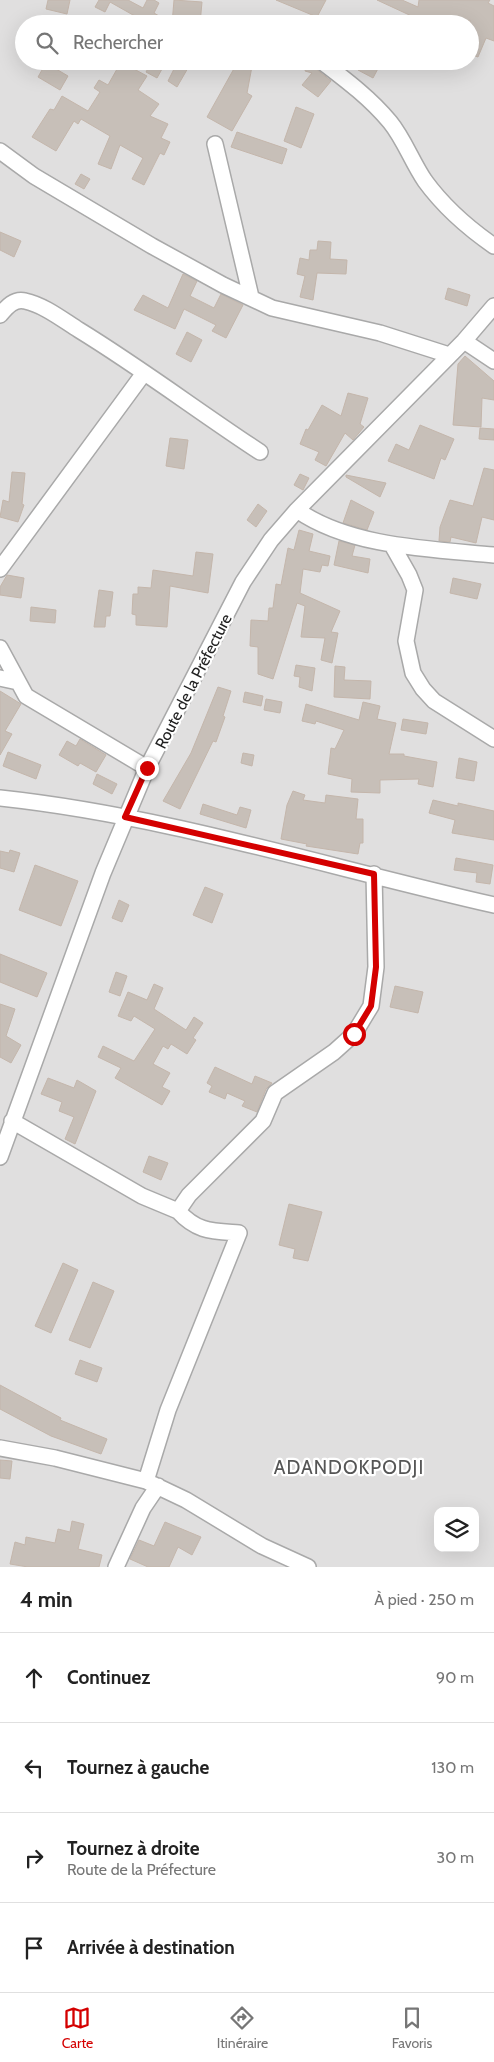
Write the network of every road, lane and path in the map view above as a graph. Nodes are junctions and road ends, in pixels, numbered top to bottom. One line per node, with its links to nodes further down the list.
1 (333, 70): 4 (street)
2 (215, 144): 5 (street)
3 (0, 152): 5 (street)
4 (494, 246)
5 (251, 297): 9 (street)
6 (494, 306): 8 (street, Route de la Préfecture)
7 (0, 315): 11 (street)
8 (464, 341): 9 (street, Route de la Préfecture); 10 (street)
9 (449, 356): 13 (street, Route de la Préfecture)
10 (494, 361)
11 (144, 373): 12 (street); 16 (street)
12 (260, 452)
13 (296, 510): 14 (street); 21 (street, Route de la Préfecture)
14 (392, 545): 15 (street); 20 (street)
15 (494, 555)
16 (0, 569)
17 (0, 648): 19 (street)
18 (0, 678): 19 (street)
19 (18, 682): 21 (street)
20 (494, 739)
21 (147, 768): 23 (street, Route de la Préfecture)
22 (0, 798): 23 (street)
23 (125, 817): 24 (street); 26 (street, Route de la Préfecture)
24 (374, 874): 25 (street); 28 (street)
25 (494, 905)
26 (12, 1121): 27 (street, Route de la Préfecture); 28 (street)
27 (0, 1157)
28 (178, 1211): 30 (street)
29 (0, 1448): 30 (street)
30 (152, 1484): 31 (street); 32 (street)
31 (116, 1567)
32 (308, 1567)

